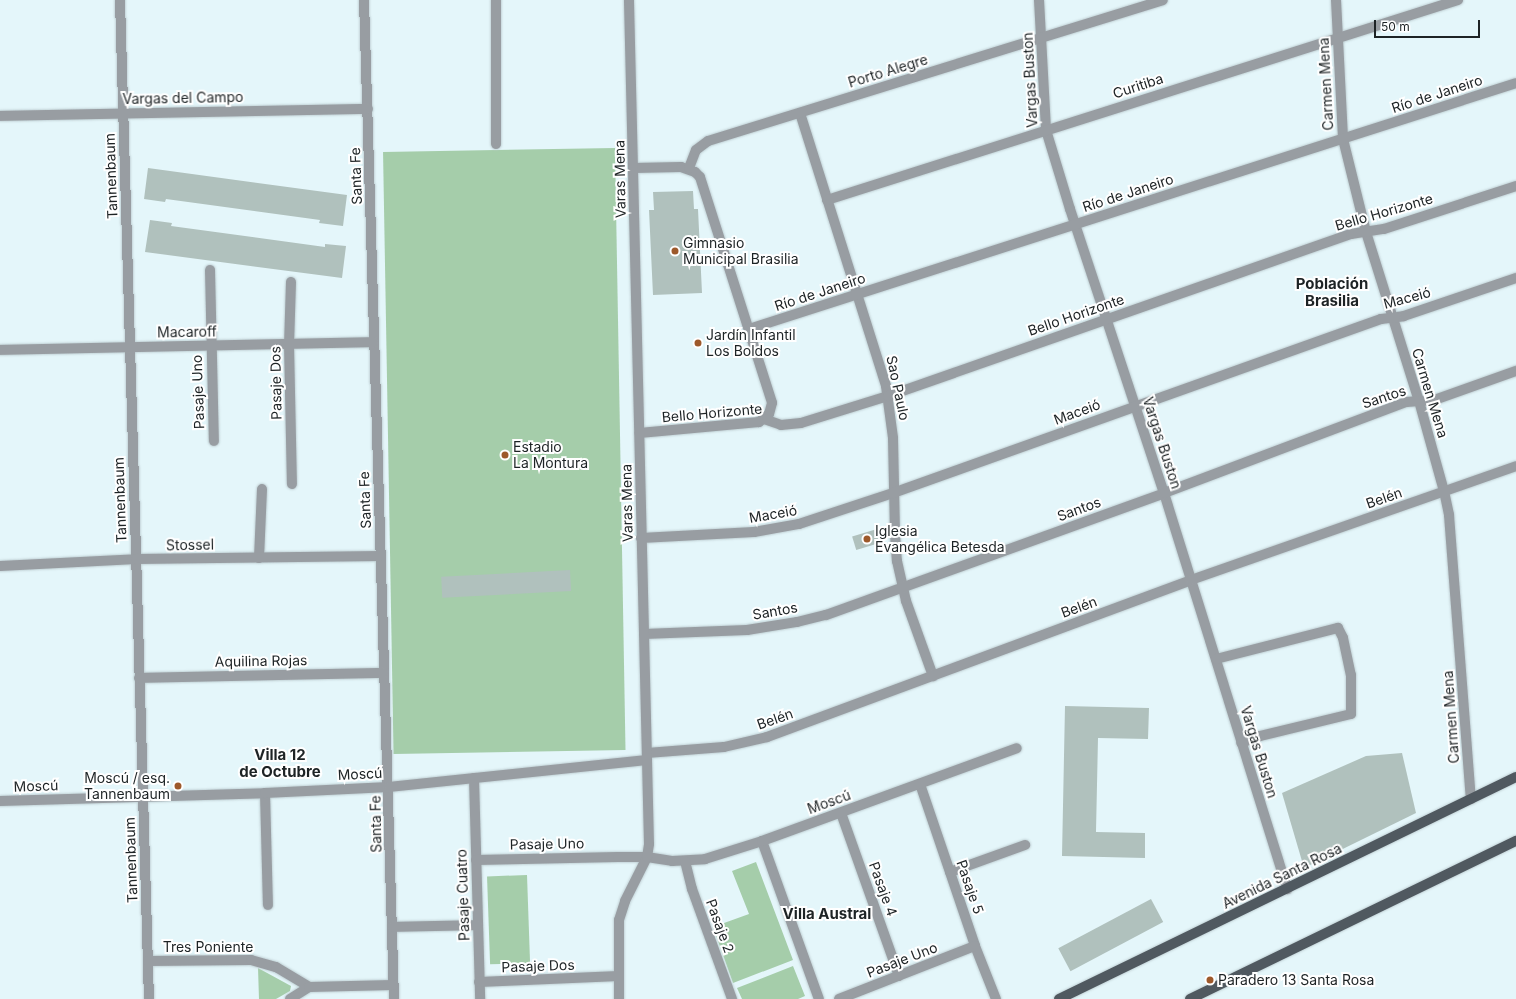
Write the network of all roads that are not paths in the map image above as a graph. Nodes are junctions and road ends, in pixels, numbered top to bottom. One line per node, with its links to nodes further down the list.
1 (120, 0): 14 (street, Tannenbaum)
2 (364, 0): 12 (street, Santa Fe)
3 (496, 0): 18 (street)
4 (629, 0): 19 (street, Varas Mena)
5 (1040, 0): 9 (street, Vargas Buston)
6 (1163, 0): 9 (street, Porto Alegre)
7 (1336, 0): 10 (street, Carmen Mena)
8 (1458, 0): 10 (street, Curitiba)
9 (1041, 38): 13 (street, Porto Alegre); 16 (street, Vargas Buston)
10 (1338, 38): 16 (street, Curitiba); 17 (street, Carmen Mena)
11 (1516, 83): 17 (street, Río de Janeiro)
12 (368, 109): 14 (street, Vargas del Campo); 32 (street, Santa Fe)
13 (800, 113): 20 (street, Porto Alegre); 22 (street, Sao Paulo)
14 (123, 114): 15 (street, Vargas del Campo); 35 (street, Tannenbaum)
15 (0, 116)
16 (1046, 130): 22 (street, Curitiba); 23 (street, Vargas Buston)
17 (1343, 139): 23 (street, Río de Janeiro); 24 (street, Carmen Mena)
18 (496, 144)
19 (633, 168): 20 (street); 42 (street, Varas Mena)
20 (689, 168): 31 (street)
21 (1516, 186): 24 (street, Bello Horizonte)
22 (827, 200): 28 (street, Sao Paulo)
23 (1075, 225): 28 (street, Río de Janeiro); 30 (street, Vargas Buston)
24 (1366, 232): 29 (street, Carmen Mena); 30 (street, Bello Horizonte)
25 (210, 270): 34 (street, Pasaje Uno)
26 (1516, 278): 29 (street, Maceió)
27 (290, 282): 33 (street, Pasaje Dos)
28 (858, 294): 31 (street, Río de Janeiro); 38 (street, Sao Paulo)
29 (1392, 318): 39 (street, Carmen Mena); 40 (street, Maceió)
30 (1106, 320): 38 (street, Bello Horizonte); 40 (street, Vargas Buston)
31 (749, 329): 41 (street)
32 (374, 342): 33 (street, Macaroff); 51 (street, Santa Fe)
33 (289, 344): 34 (street, Macaroff); 45 (street, Pasaje Dos)
34 (211, 346): 35 (street, Macaroff); 43 (street, Pasaje Uno)
35 (130, 347): 36 (street, Macaroff); 53 (street, Tannenbaum)
36 (0, 350)
37 (1516, 371): 39 (street, Santos)
38 (888, 396): 41 (street, Bello Horizonte); 49 (street, Sao Paulo)
39 (1419, 401): 47 (street, Carmen Mena); 48 (street, Santos)
40 (1135, 407): 48 (street, Vargas Buston); 49 (street, Maceió)
41 (764, 419): 42 (street, Bello Horizonte)
42 (640, 434): 50 (street, Varas Mena)
43 (214, 441)
44 (1516, 466): 47 (street, Belén)
45 (292, 484)
46 (262, 489): 52 (street)
47 (1444, 491): 55 (street, Belén); 71 (street, Carmen Mena)
48 (1164, 492): 55 (street, Vargas Buston); 56 (street, Santos)
49 (893, 493): 50 (street, Maceió); 56 (street, Sao Paulo)
50 (641, 538): 57 (street, Varas Mena)
51 (381, 556): 52 (street, Stossel); 59 (street, Santa Fe)
52 (259, 558): 53 (street, Stossel)
53 (136, 559): 54 (street, Stossel); 61 (street, Tannenbaum)
54 (0, 566)
55 (1191, 580): 58 (street, Vargas Buston); 60 (street, Belén)
56 (902, 588): 57 (street, Santos); 60 (street, Sao Paulo)
57 (644, 634): 64 (street, Varas Mena)
58 (1216, 659): 62 (street, Vargas Buston); 62 (street)
59 (384, 673): 61 (street, Aquilina Rojas); 68 (street, Santa Fe)
60 (933, 676): 64 (street, Belén)
61 (139, 678): 70 (street, Tannenbaum)
62 (1241, 743): 81 (street, Vargas Buston)
63 (1017, 748): 67 (street, Moscú)
64 (647, 756): 66 (street, Moscú); 77 (street, Varas Mena)
65 (1516, 777): 71 (main road, Avenida Santa Rosa)
66 (474, 778): 68 (street, Moscú); 78 (street, Pasaje Cuatro)
67 (920, 784): 73 (street, Moscú); 80 (street, Pasaje 5)
68 (389, 787): 69 (street, Moscú); 84 (street, Santa Fe)
69 (265, 793): 70 (street, Moscú); 82 (street)
70 (143, 796): 72 (street, Moscú); 86 (street, Tannenbaum)
71 (1471, 799): 81 (main road, Avenida Santa Rosa)
72 (0, 801)
73 (841, 813): 75 (street, Moscú); 88 (street, Pasaje 4)
74 (1516, 841): 102 (main road)
75 (762, 842): 79 (street, Moscú); 98 (street)
76 (1025, 845): 80 (street)
77 (646, 857): 78 (street, Pasaje Uno); 79 (street, Moscú); 87 (street, Varas Mena)
78 (476, 860): 83 (street, Pasaje Cuatro)
79 (685, 861): 97 (street, Pasaje 2)
80 (950, 872): 85 (street, Pasaje 5)
81 (1287, 889): 101 (main road, Avenida Santa Rosa)
82 (268, 905)
83 (478, 925): 84 (street); 89 (street, Pasaje Cuatro)
84 (392, 927): 90 (street, Santa Fe)
85 (975, 946): 88 (street, Pasaje Uno); 100 (street, Pasaje 5)
86 (148, 961): 91 (street, Tres Poniente); 92 (street, Tannenbaum)
87 (619, 976): 89 (street, Pasaje Dos); 96 (street, Varas Mena)
88 (899, 976): 99 (street, Pasaje Uno)
89 (479, 982): 95 (street, Pasaje Cuatro)
90 (393, 985): 91 (street); 94 (street, Santa Fe)
91 (309, 987): 93 (street)
92 (149, 999)
93 (290, 999)
94 (394, 999)
95 (480, 999)
96 (619, 999)
97 (732, 999)
98 (818, 999)
99 (839, 999)
100 (996, 999)
101 (1059, 999)
102 (1190, 999)

